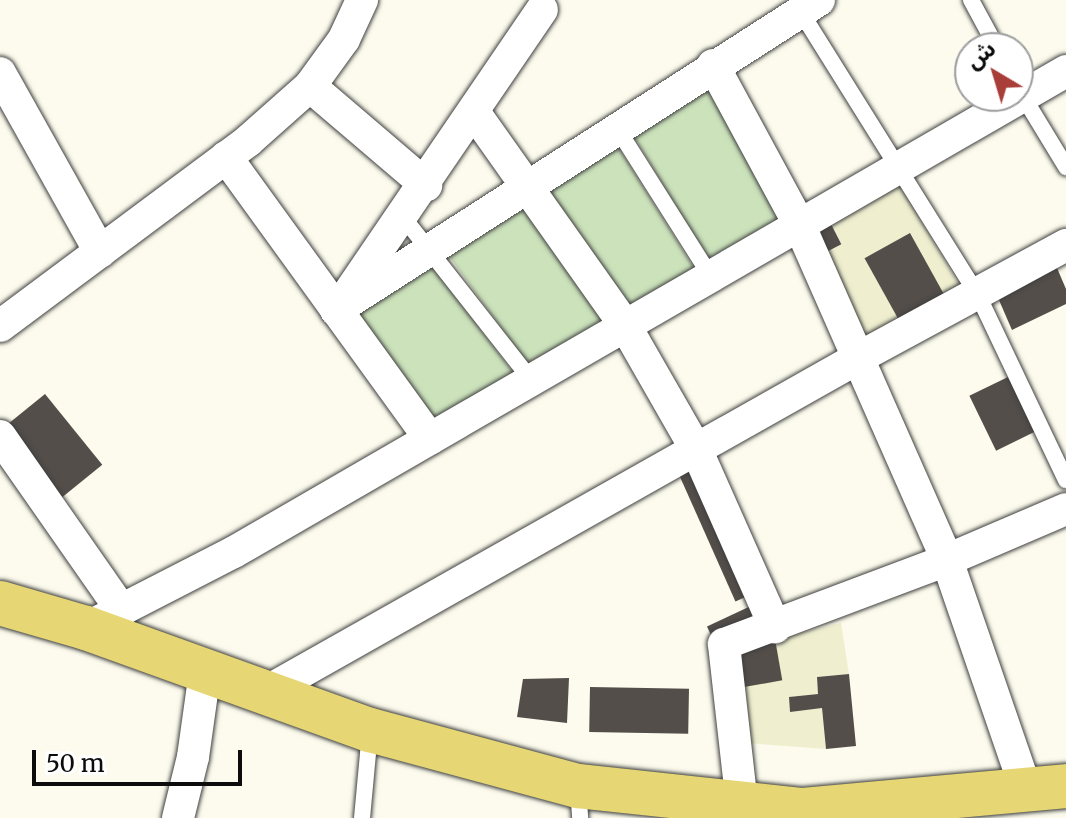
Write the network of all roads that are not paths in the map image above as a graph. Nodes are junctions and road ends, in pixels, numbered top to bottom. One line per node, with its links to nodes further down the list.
1 (362, 0): 9 (street)
2 (971, 0): 5 (lane)
3 (805, 4): 6 (street); 17 (lane)
4 (542, 10): 11 (street)
5 (988, 32)
6 (713, 65): 14 (street); 21 (street)
7 (1066, 71): 10 (street)
8 (0, 73): 24 (street)
9 (310, 86): 15 (street); 18 (street)
10 (1034, 86)
11 (474, 112): 18 (street); 19 (street)
12 (989, 112): 17 (street)
13 (1032, 112): 16 (lane)
14 (617, 128): 19 (street); 25 (lane)
15 (226, 157): 24 (street); 27 (street)
16 (1066, 167)
17 (899, 169): 21 (street); 26 (lane)
18 (426, 185): 20 (street)
19 (527, 186): 23 (street); 29 (street)
20 (403, 217): 23 (lane); 27 (street)
21 (799, 224): 25 (street); 30 (street)
22 (1066, 245): 26 (street)
23 (429, 250): 27 (street); 31 (lane)
24 (100, 252): 28 (street)
25 (712, 278): 29 (street)
26 (978, 295): 30 (street); 35 (lane)
27 (336, 310): 33 (street)
28 (0, 326)
29 (626, 327): 31 (street); 34 (street)
30 (858, 358): 34 (street); 37 (street)
31 (532, 381): 33 (street)
32 (0, 436): 39 (street)
33 (430, 439): 39 (street)
34 (697, 451): 40 (street); 42 (street)
35 (1066, 480)
36 (1066, 509): 37 (street)
37 (947, 560): 40 (street); 44 (street)
38 (0, 603): 39 (main road)
39 (104, 620): 41 (main road)
40 (775, 627): 46 (street)
41 (205, 672): 42 (main road); 48 (street)
42 (264, 693): 43 (main road)
43 (370, 730): 45 (main road); 49 (lane)
44 (1047, 789): 47 (main road)
45 (579, 802): 46 (main road)
46 (742, 805): 47 (main road)
47 (803, 814)
48 (178, 818)
49 (362, 818)

